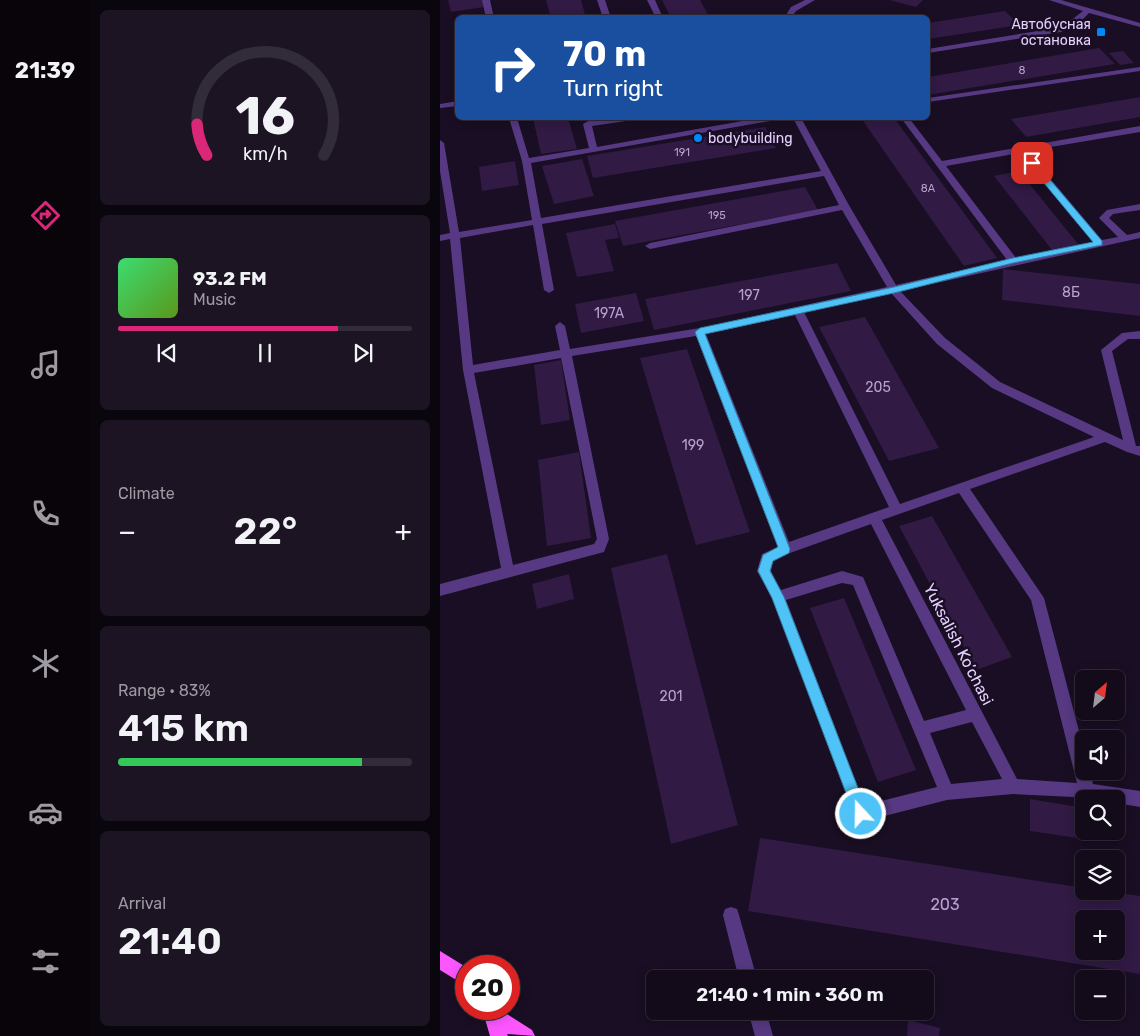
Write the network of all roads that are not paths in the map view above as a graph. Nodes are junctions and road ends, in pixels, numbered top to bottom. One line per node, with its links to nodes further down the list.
1 (486, 0): 10 (street)
2 (601, 0): 11 (street)
3 (650, 0): 12 (street)
4 (810, 0): 13 (street)
5 (1053, 0): 7 (street)
6 (1085, 0): 8 (street)
7 (1065, 2): 8 (street)
8 (1077, 7): 9 (street)
9 (1088, 10): 14 (street); 15 (street)
10 (489, 15)
11 (606, 15)
12 (658, 15)
13 (788, 15)
14 (1140, 25)
15 (930, 51)
16 (1140, 69): 17 (street)
17 (930, 100)
18 (455, 104): 19 (street)
19 (440, 106)
20 (514, 120): 29 (street)
21 (613, 120): 27 (street)
22 (759, 120): 27 (street)
23 (797, 120): 31 (street)
24 (907, 120): 30 (street)
25 (1140, 129): 28 (street)
26 (440, 143): 36 (street)
27 (594, 150): 29 (street)
28 (1021, 150): 30 (street); 39 (street)
29 (526, 161): 34 (street)
30 (940, 164): 41 (street)
31 (826, 173): 33 (street); 34 (street)
32 (1140, 206): 38 (street)
33 (845, 207): 40 (street); 43 (street)
34 (536, 222): 36 (street); 42 (street)
35 (1140, 235): 38 (street)
36 (455, 236): 37 (street); 49 (street)
37 (440, 238)
38 (1125, 238): 39 (street)
39 (1099, 243): 41 (street)
40 (650, 246)
41 (1013, 261): 43 (street)
42 (549, 290)
43 (894, 290): 44 (street); 50 (street)
44 (798, 311): 46 (street); 53 (street)
45 (560, 326): 48 (street)
46 (700, 332): 48 (street); 55 (street)
47 (1140, 335): 51 (street)
48 (566, 353): 49 (street); 56 (street)
49 (468, 370): 56 (street)
50 (1106, 437): 51 (street); 52 (street)
51 (1135, 450)
52 (962, 486): 53 (street); 63 (street)
53 (896, 509): 54 (street)
54 (874, 517): 55 (street); 59 (street, Yuksalish Ko’chasi)
55 (785, 549): 58 (street)
56 (508, 572): 57 (street)
57 (440, 590)
58 (778, 597): 60 (street); 64 (street)
59 (976, 714): 60 (street); 61 (street, Yuksalish Ko’chasi)
60 (920, 729): 64 (street)
61 (1013, 786): 62 (street); 64 (street)
62 (1075, 790)
63 (1087, 790)
64 (947, 792)
65 (1125, 797): 66 (street)
66 (1140, 799)
67 (731, 915): 70 (street)
68 (440, 960): 69 (main road)
69 (455, 970)
70 (746, 970)
71 (494, 1020): 74 (main road)
72 (503, 1020): 75 (main road)
73 (760, 1020): 76 (street)
74 (499, 1036)
75 (526, 1036)
76 (764, 1036)

